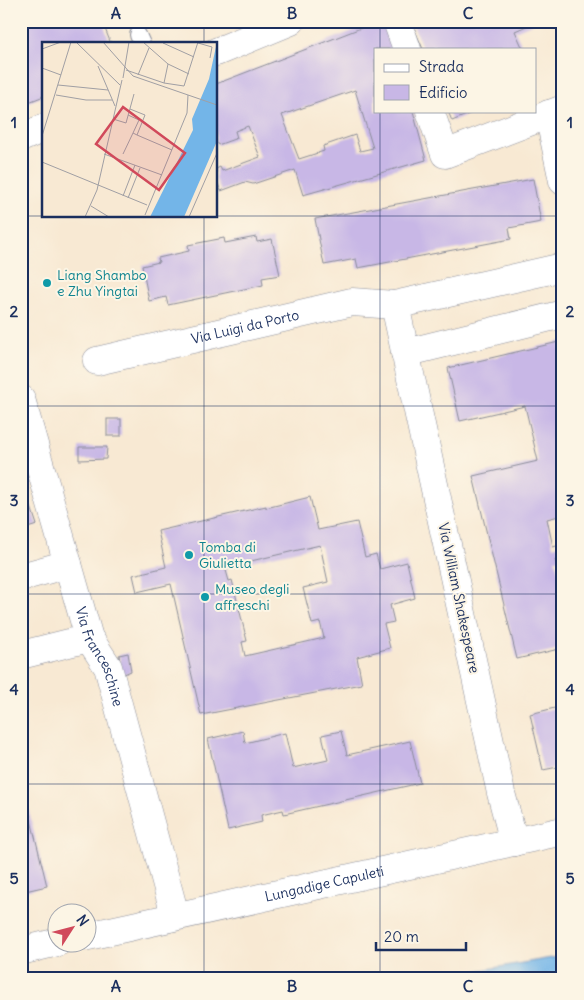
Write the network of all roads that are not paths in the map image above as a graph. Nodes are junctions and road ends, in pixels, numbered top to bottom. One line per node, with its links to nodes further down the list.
1 (291, 21): 4 (street)
2 (397, 21): 3 (street)
3 (407, 48)
4 (218, 51)
5 (430, 112): 6 (street)
6 (556, 112): 9 (street)
7 (42, 129): 8 (street)
8 (21, 138)
9 (563, 181)
10 (563, 267): 11 (street, Via Luigi da Porto)
11 (395, 305): 13 (street); 14 (street, Via Luigi da Porto)
12 (563, 314): 13 (street)
13 (405, 353): 21 (street, Via William Shakespeare)
14 (97, 361)
15 (21, 399): 16 (street, Via Franceschine)
16 (68, 564): 17 (street); 18 (street, Via Franceschine)
17 (21, 577)
18 (89, 638): 19 (street); 22 (street, Via Franceschine)
19 (21, 655)
20 (563, 831): 21 (street, Lungadige Capuleti)
21 (514, 842): 22 (street, Lungadige Capuleti)
22 (175, 915): 23 (street, Lungadige Capuleti)
23 (98, 934)
24 (48, 944): 25 (street)
25 (21, 951)

